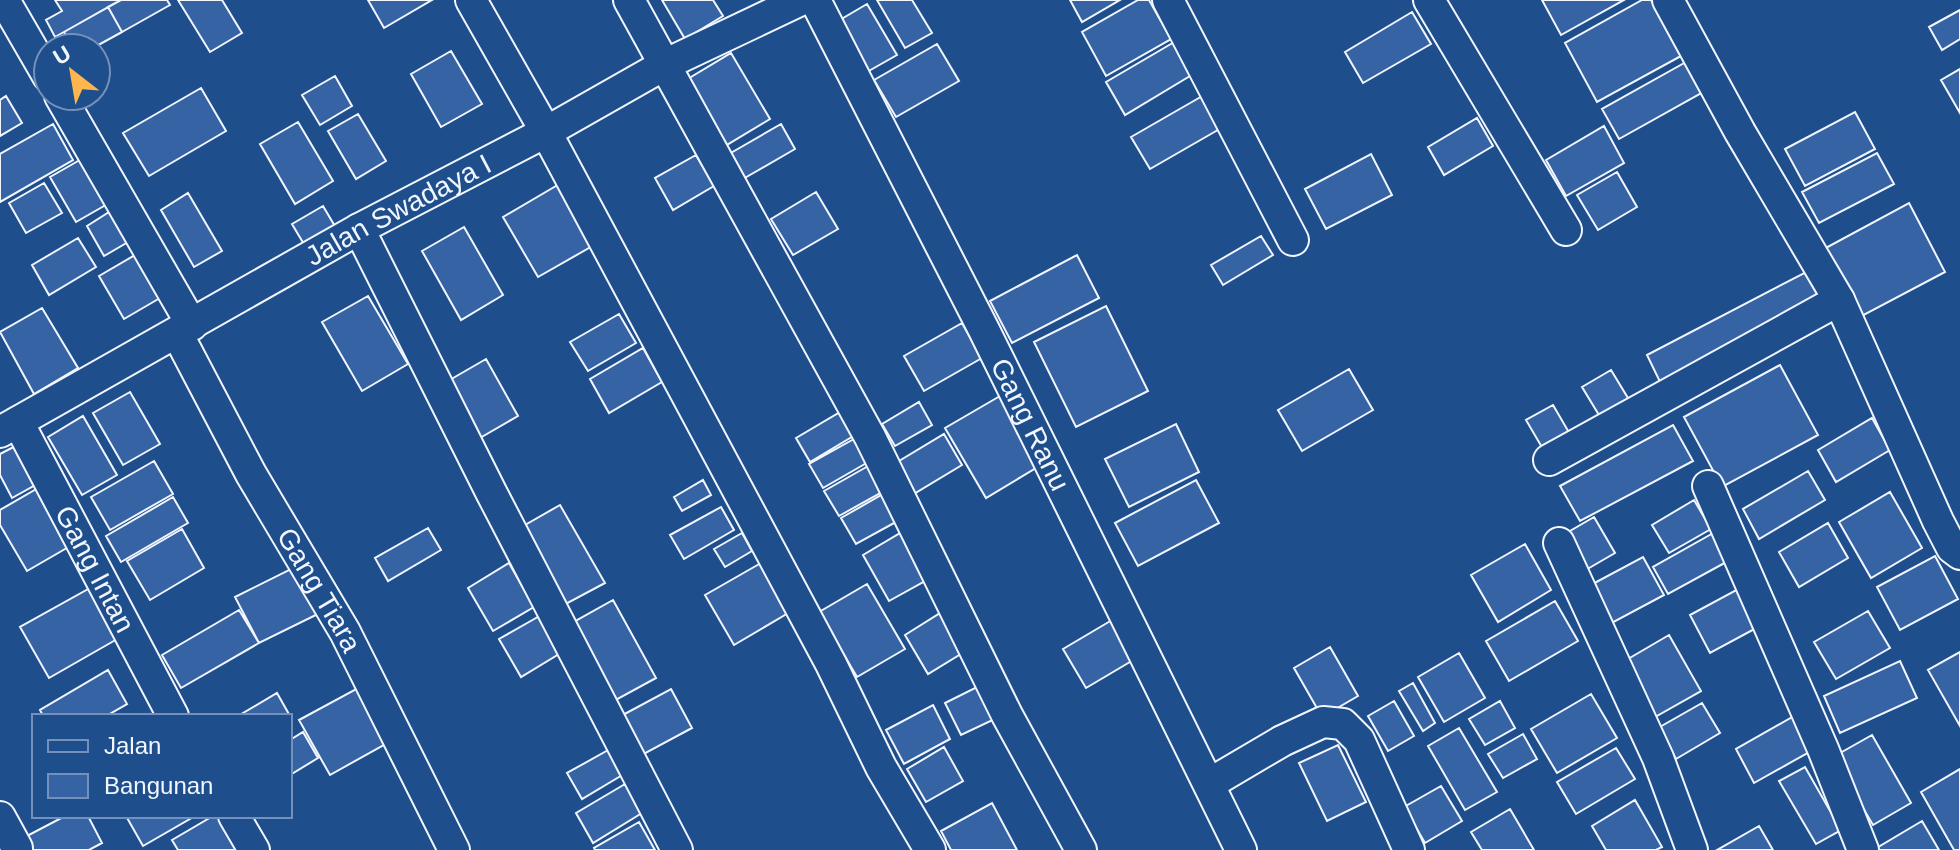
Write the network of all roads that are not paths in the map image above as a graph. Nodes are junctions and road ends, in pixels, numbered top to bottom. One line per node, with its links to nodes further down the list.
1 (4, 0): 9 (street)
2 (471, 0): 12 (street)
3 (629, 0): 10 (street)
4 (801, 0): 10 (street, Jalan Swadaya I)
5 (815, 0): 24 (street, Gang Ranu)
6 (1168, 0): 15 (street)
7 (1429, 0): 14 (street)
8 (1668, 0): 16 (street)
9 (32, 48)
10 (664, 65): 12 (street, Jalan Swadaya I); 32 (street)
11 (69, 112): 17 (street, Gang Tiara)
12 (546, 132): 13 (street, Jalan Swadaya I); 31 (street)
13 (359, 229): 17 (street, Jalan Swadaya I); 30 (street)
14 (1566, 230)
15 (1293, 240)
16 (1839, 300): 19 (street); 22 (street)
17 (184, 329): 18 (street, Jalan Swadaya I); 29 (street, Gang Tiara)
18 (9, 427): 23 (street, Gang Intan)
19 (1549, 460)
20 (1708, 486): 36 (street)
21 (1559, 543): 35 (street)
22 (1960, 554)
23 (172, 714)
24 (1209, 784): 33 (street, Gang Ranu); 34 (street)
25 (0, 817): 27 (street)
26 (235, 818): 28 (street)
27 (17, 848)
28 (254, 850)
29 (454, 850)
30 (677, 850)
31 (930, 850)
32 (1081, 850)
33 (1241, 850)
34 (1409, 850)
35 (1692, 850)
36 (1863, 850)

